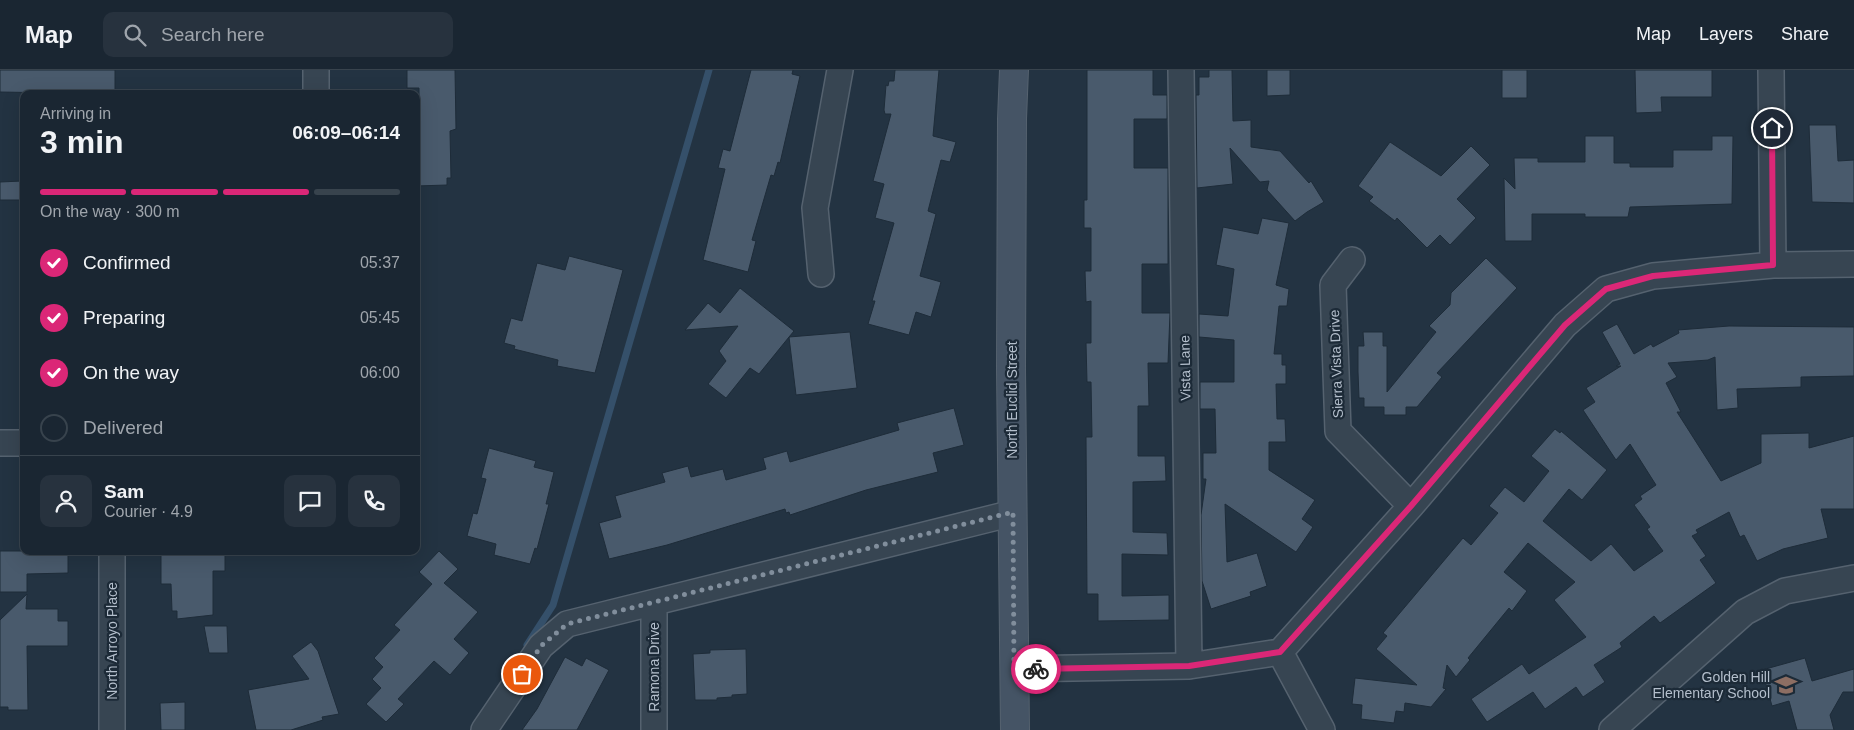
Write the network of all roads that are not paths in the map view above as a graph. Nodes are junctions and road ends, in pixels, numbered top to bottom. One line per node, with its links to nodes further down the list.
1 (316, 70): 6 (street)
2 (840, 70): 10 (street)
3 (1014, 70): 14 (main road, North Euclid Street)
4 (1181, 70): 19 (street, Vista Lane)
5 (1772, 70): 9 (street)
6 (316, 90)
7 (1352, 260): 13 (street, Sierra Vista Drive)
8 (1854, 264): 9 (street)
9 (1773, 265): 13 (street)
10 (821, 274)
11 (0, 443): 12 (street)
12 (20, 443)
13 (1411, 506): 18 (street)
14 (1013, 512): 17 (street); 20 (main road, North Euclid Street)
15 (112, 555): 21 (street, North Arroyo Place)
16 (1854, 578): 26 (street)
17 (654, 603): 22 (street); 23 (street, Ramona Drive)
18 (1280, 652): 19 (street); 25 (street)
19 (1189, 666): 20 (street)
20 (1014, 669): 24 (main road, North Euclid Street)
21 (112, 730)
22 (484, 730)
23 (654, 730)
24 (1015, 730)
25 (1322, 730)
26 (1612, 730)

